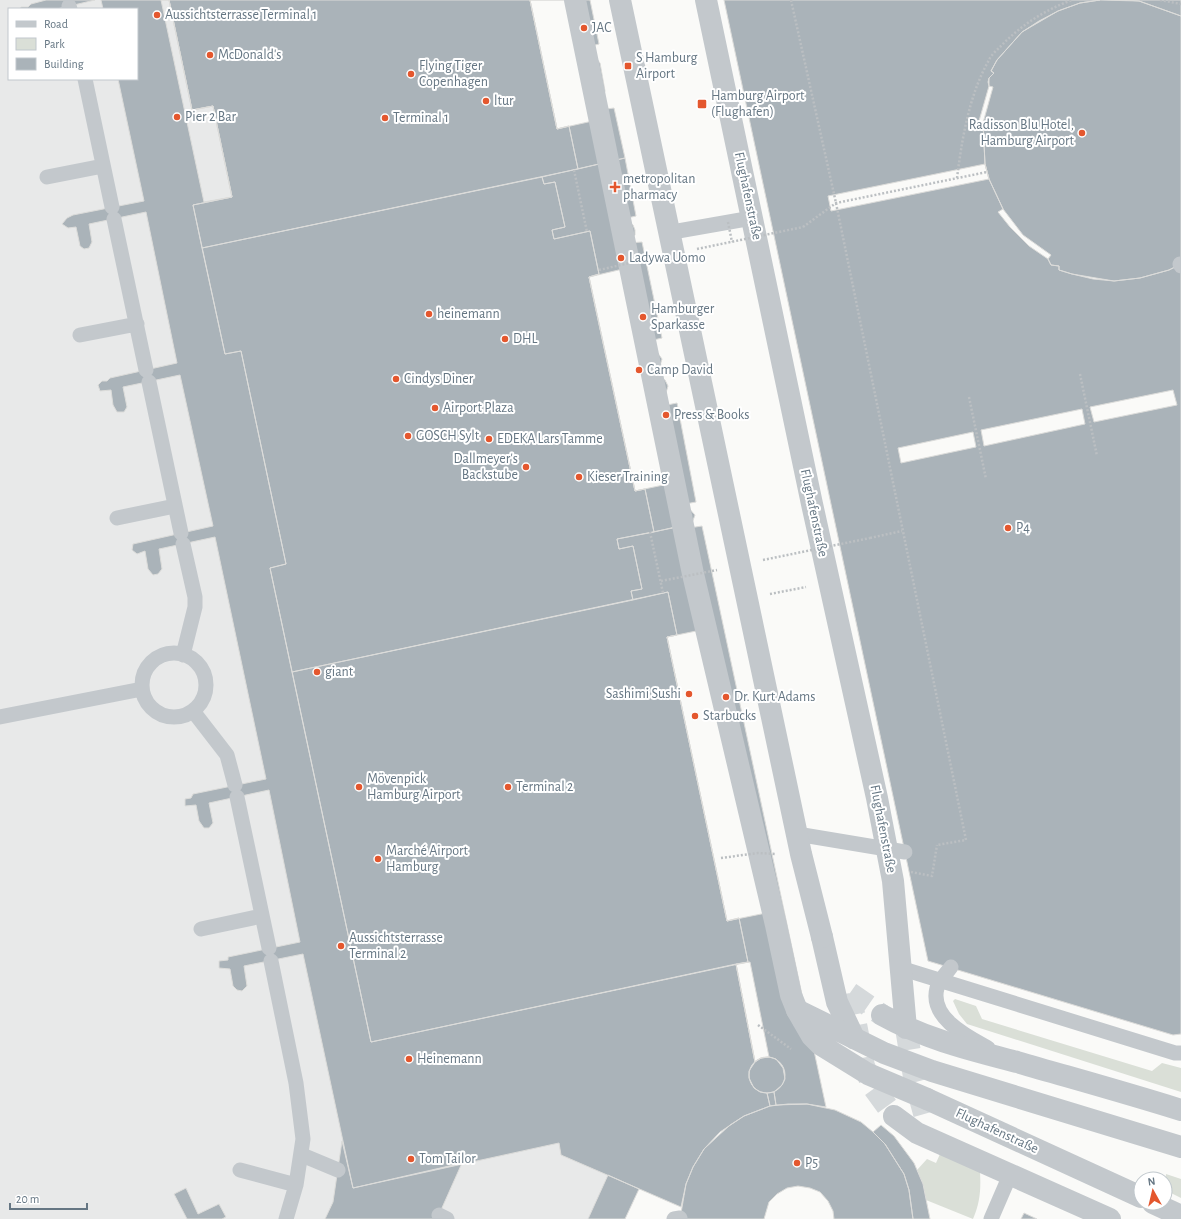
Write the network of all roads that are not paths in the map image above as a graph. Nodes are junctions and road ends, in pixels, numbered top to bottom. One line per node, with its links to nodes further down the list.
1 (575, 0): 20 (street, bridge)
2 (620, 0): 17 (street, bridge)
3 (706, 0): 7 (street, Flughafenstraße)
4 (85, 80): 5 (lane)
5 (103, 166): 6 (lane); 9 (lane)
6 (47, 177)
7 (752, 218): 8 (lane); 22 (street, Flughafenstraße)
8 (678, 231)
9 (137, 324): 10 (lane); 11 (lane)
10 (80, 335)
11 (175, 506): 12 (lane); 13 (lane)
12 (117, 518)
13 (183, 655): 14 (lane); 15 (lane)
14 (142, 689): 15 (lane); 16 (lane)
15 (193, 711): 19 (lane)
16 (0, 717)
17 (797, 834): 18 (lane, bridge); 27 (street, bridge)
18 (905, 852)
19 (262, 916): 21 (lane); 36 (lane)
20 (776, 925): 24 (street); 24 (street)
21 (201, 929)
22 (909, 971): 23 (lane); 23 (lane); 26 (street, Flughafenstraße)
23 (940, 980): 28 (lane); 29 (lane)
24 (794, 1003): 27 (street, bridge); 30 (street, Flughafenstraße, bridge)
25 (882, 1015): 26 (street)
26 (906, 1028): 29 (street)
27 (854, 1038): 30 (street); 35 (street, bridge)
28 (1181, 1053)
29 (1008, 1060): 31 (street)
30 (868, 1074): 41 (street, Flughafenstraße, bridge)
31 (1181, 1110)
32 (894, 1116): 34 (street)
33 (927, 1124): 34 (street)
34 (941, 1143): 39 (street)
35 (1181, 1147)
36 (302, 1155): 38 (lane); 40 (lane)
37 (240, 1170): 40 (lane)
38 (338, 1170)
39 (1010, 1175): 45 (lane); 46 (street)
40 (296, 1186): 44 (lane)
41 (1133, 1194)
42 (1170, 1211): 43 (street)
43 (1181, 1216)
44 (286, 1219)
45 (991, 1219)
46 (1110, 1219)

